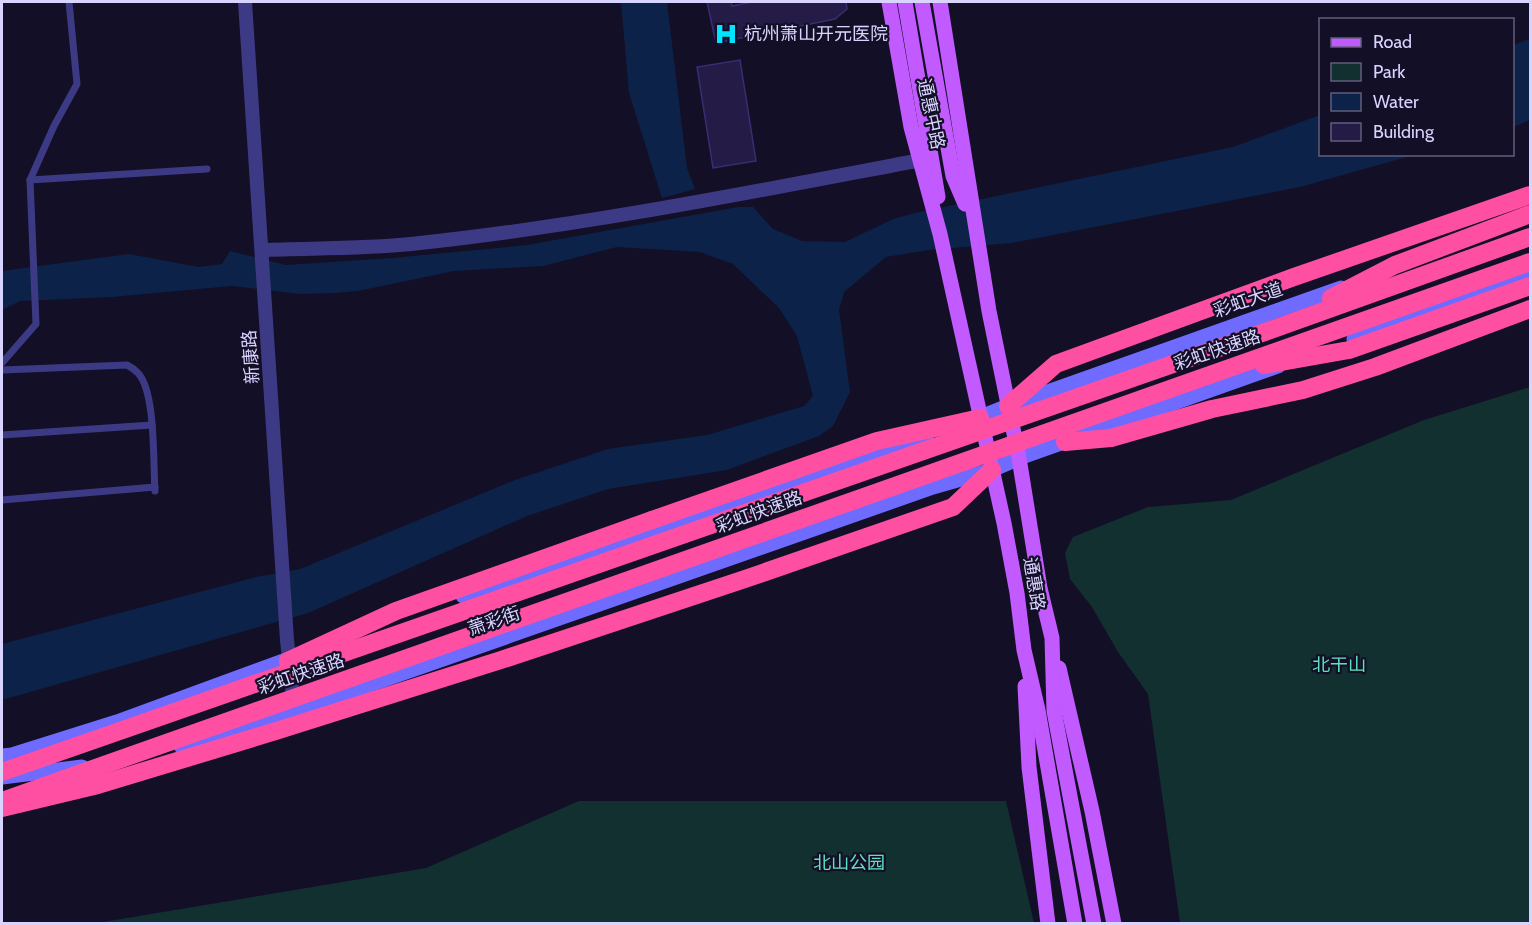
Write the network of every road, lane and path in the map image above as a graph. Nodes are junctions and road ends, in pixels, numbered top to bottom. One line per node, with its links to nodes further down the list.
1 (69, 2): 9 (lane)
2 (245, 2): 16 (street, 新康路)
3 (889, 2): 7 (main road, 通惠中路)
4 (905, 2): 14 (main road, 通惠中路)
5 (922, 2): 13 (main road, 通惠中路)
6 (940, 2): 13 (main road, 通惠中路)
7 (921, 160): 14 (main road, 通惠中路); 16 (street)
8 (207, 169): 9 (lane)
9 (30, 180): 24 (lane)
10 (1530, 195): 27 (highway)
11 (1530, 214): 23 (highway, bridge)
12 (1530, 221): 27 (main road, 彩虹大道)
13 (974, 226): 17 (main road, 通惠中路)
14 (940, 234): 18 (main road, 通惠中路)
15 (1530, 237): 23 (highway, 彩虹快速路, bridge)
16 (262, 250): 37 (street, 新康路)
17 (978, 251): 27 (main road, 通惠路)
18 (944, 253): 28 (main road, 通惠路)
19 (1530, 262): 26 (highway, 彩虹快速路, bridge)
20 (1530, 276): 31 (main road)
21 (1530, 286): 26 (highway, bridge)
22 (1530, 309): 31 (highway)
23 (1265, 332): 38 (highway, 彩虹快速路, bridge)
24 (2, 363)
25 (2, 370): 29 (lane)
26 (1212, 374): 43 (highway, 彩虹快速路, bridge)
27 (1008, 406): 28 (main road, 彩虹大道); 32 (main road, 通惠路)
28 (980, 418): 33 (main road, 通惠路); 37 (main road, 萧彩街); 38 (highway, bridge)
29 (152, 425): 30 (lane); 34 (lane)
30 (2, 435)
31 (1065, 442): 32 (main road)
32 (1019, 458): 33 (main road); 35 (main road, 通惠路)
33 (992, 470): 36 (main road, 通惠路); 39 (main road, 萧彩街); 44 (highway)
34 (2, 500)
35 (1052, 638): 47 (main road, 通惠路); 48 (main road)
36 (1024, 650): 45 (main road); 46 (main road, 通惠路)
37 (289, 659): 39 (street, 新康路); 40 (main road, 萧彩街)
38 (191, 706): 41 (highway, 彩虹快速路, bridge)
39 (295, 711): 42 (main road, 萧彩街)
40 (2, 756)
41 (2, 772)
42 (2, 777)
43 (2, 801)
44 (2, 808)
45 (1048, 924)
46 (1075, 924)
47 (1094, 924)
48 (1114, 924)

